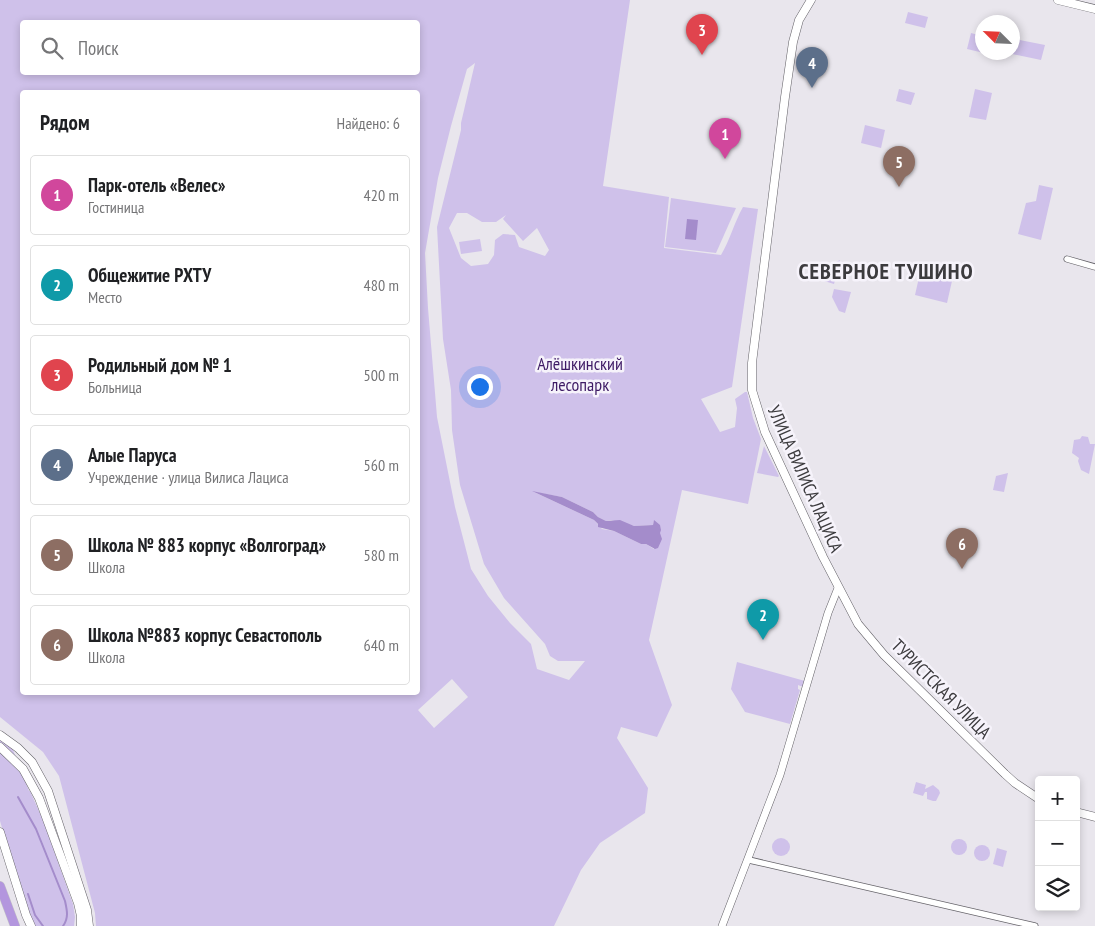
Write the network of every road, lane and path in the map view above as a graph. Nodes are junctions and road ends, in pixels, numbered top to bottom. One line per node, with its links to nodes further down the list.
1 (811, 0): 6 (main road, УЛИЦА ВИЛИСА ЛАЦИСА)
2 (1058, 0): 3 (main road)
3 (1095, 9)
4 (1067, 259): 5 (street)
5 (1095, 267)
6 (838, 588): 9 (main road, ТУРИСТСКАЯ УЛИЦА); 13 (street)
7 (0, 735): 17 (main road)
8 (0, 747): 17 (main road)
9 (1035, 796)
10 (1080, 813): 11 (main road)
11 (1095, 817)
12 (0, 832): 16 (main road)
13 (749, 860): 18 (street); 19 (street)
14 (0, 886): 15 (highway)
15 (15, 926)
16 (31, 926)
17 (85, 926)
18 (722, 926)
19 (1035, 926)

